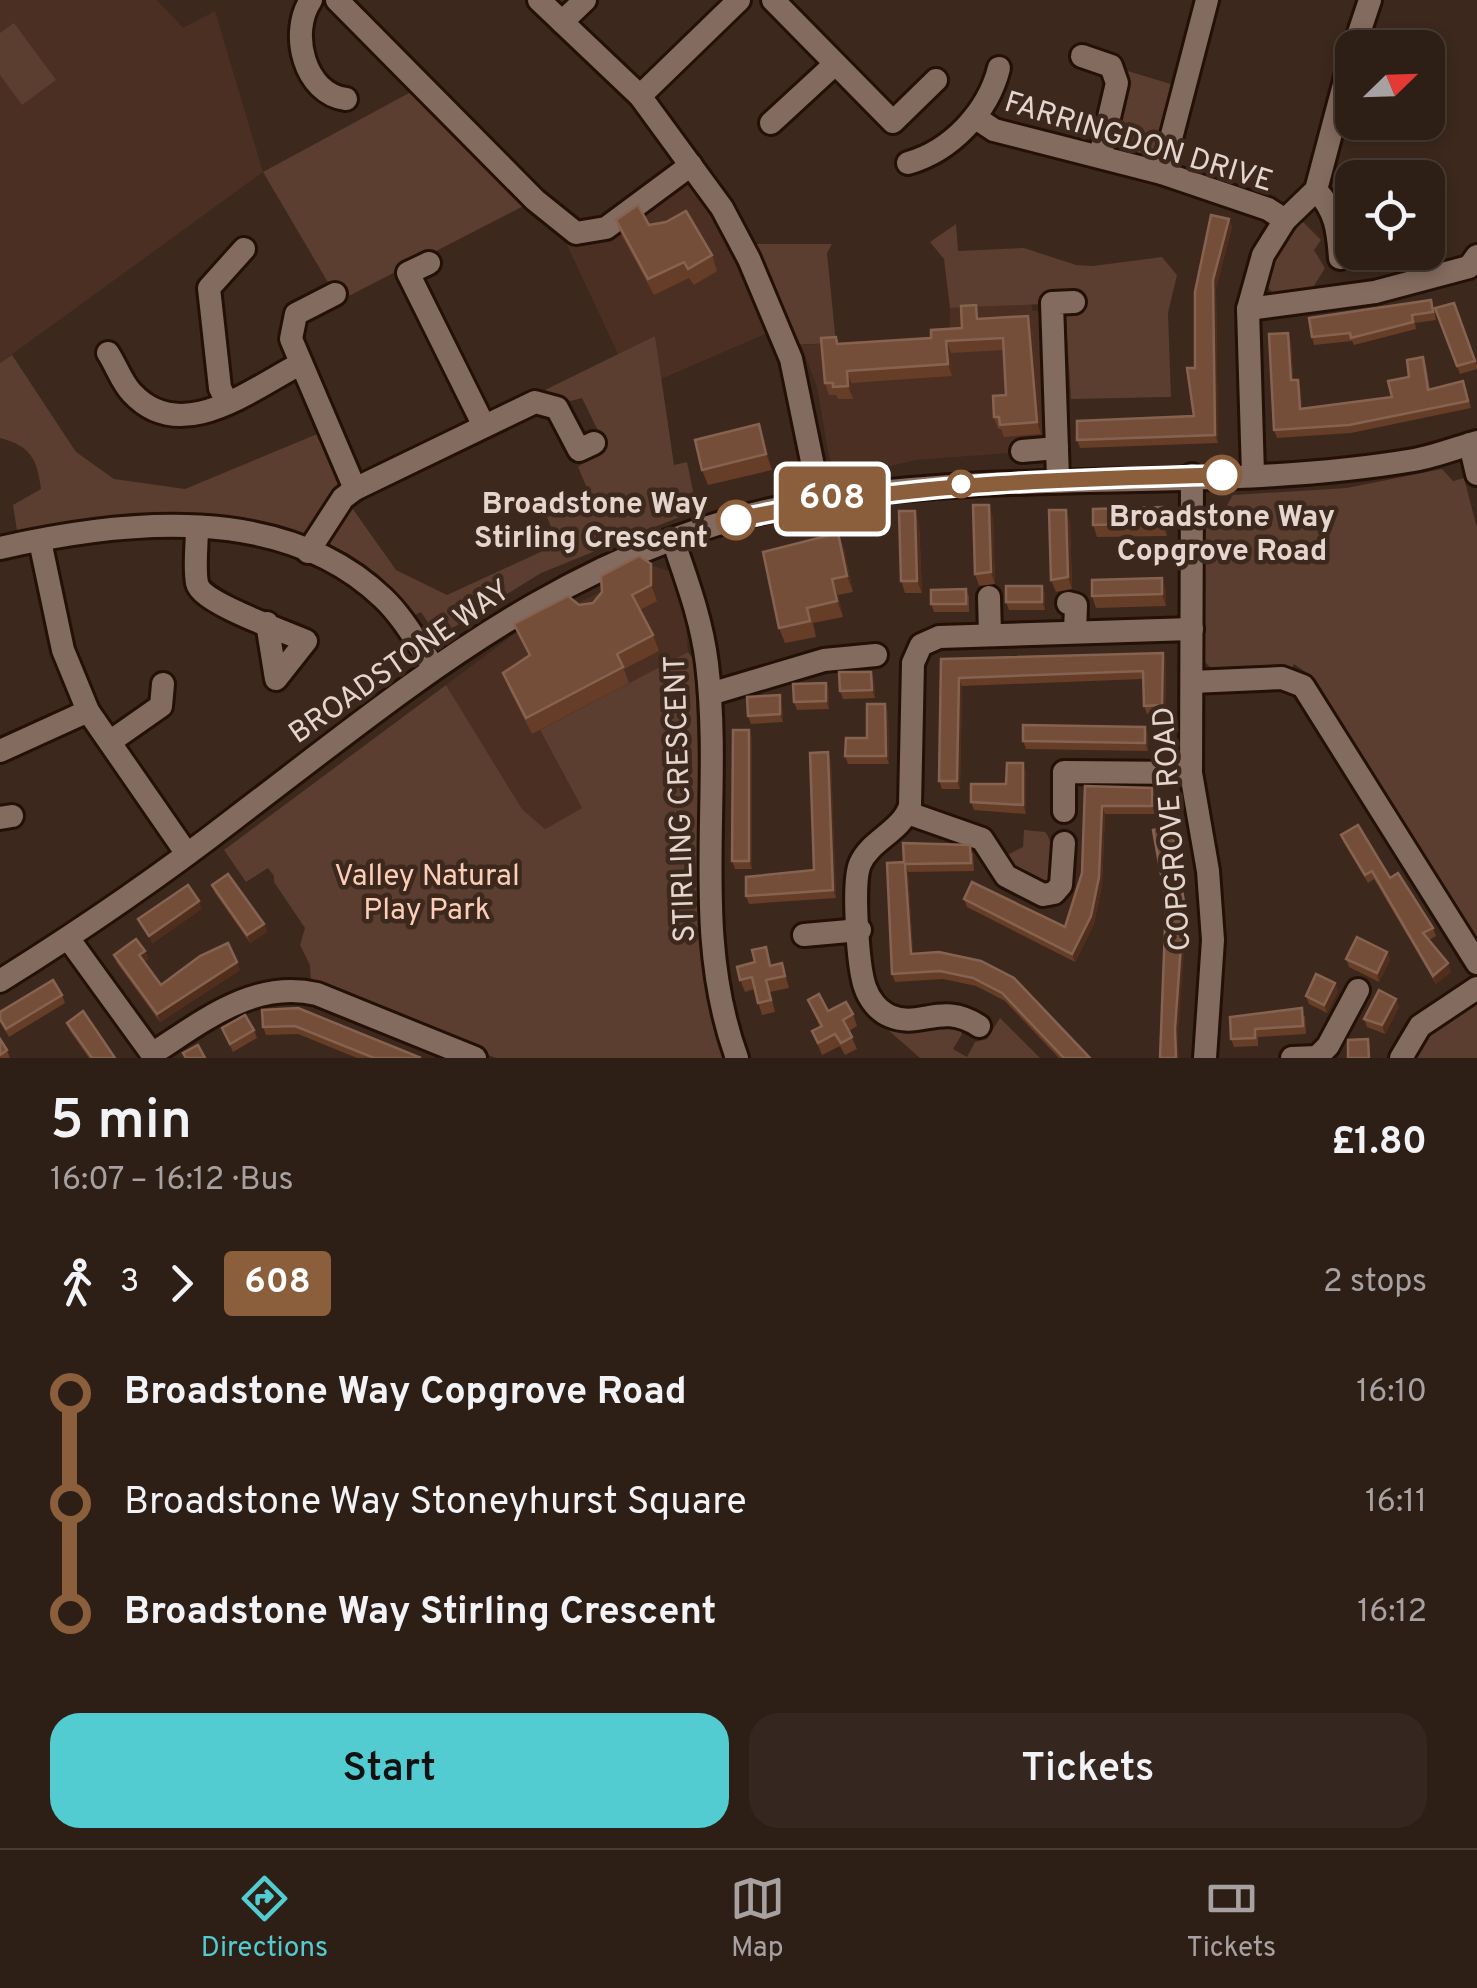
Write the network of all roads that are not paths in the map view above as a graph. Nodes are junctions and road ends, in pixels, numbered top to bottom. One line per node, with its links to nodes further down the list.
1 (312, 0): 16 (street)
2 (337, 0): 22 (street)
3 (539, 0): 9 (street)
4 (585, 0): 9 (street)
5 (739, 0): 15 (street)
6 (773, 0): 12 (street)
7 (1208, 0): 23 (street)
8 (1370, 0): 10 (street)
9 (562, 22): 15 (street)
10 (1360, 30)
11 (1082, 56): 20 (street)
12 (835, 64): 14 (street); 19 (street)
13 (999, 68): 17 (street)
14 (936, 80)
15 (640, 96): 22 (street)
16 (346, 99)
17 (976, 118): 20 (street, FARRINGDON DRIVE); 21 (street)
18 (1335, 119): 24 (street)
19 (772, 123)
20 (1100, 156): 23 (street, FARRINGDON DRIVE)
21 (908, 163)
22 (691, 165): 46 (street)
23 (1162, 173): 26 (street, FARRINGDON DRIVE)
24 (1316, 190): 25 (street); 26 (street)
25 (1335, 219)
26 (1285, 220): 32 (street)
27 (244, 249): 35 (street)
28 (430, 263): 36 (street)
29 (1474, 267): 32 (street)
30 (1074, 302): 39 (street)
31 (329, 305): 34 (street)
32 (1248, 309): 41 (street)
33 (108, 353): 35 (street)
34 (300, 364): 35 (street); 45 (street)
35 (227, 402)
36 (484, 426): 37 (street); 45 (street)
37 (594, 443)
38 (1473, 443): 41 (street, BROADSTONE WAY); 42 (street)
39 (1056, 448): 40 (street); 44 (street)
40 (1022, 451)
41 (1253, 474): 43 (street, BROADSTONE WAY)
42 (1477, 474)
43 (1192, 476): 44 (street, BROADSTONE WAY); 55 (street, COPGROVE ROAD)
44 (1058, 479): 46 (street, BROADSTONE WAY)
45 (355, 488): 51 (street)
46 (820, 500): 48 (street, BROADSTONE WAY)
47 (197, 528): 49 (street); 51 (street); 54 (street)
48 (673, 540): 59 (street, BROADSTONE WAY); 62 (street, STIRLING CRESCENT)
49 (40, 541): 50 (street); 63 (street)
50 (0, 548)
51 (308, 552): 59 (street)
52 (989, 597): 57 (street)
53 (1068, 603): 56 (street)
54 (267, 623)
55 (1192, 629): 56 (street); 60 (street, COPGROVE ROAD)
56 (1076, 632): 57 (street)
57 (990, 635): 68 (street)
58 (876, 655): 62 (street)
59 (433, 666): 70 (street, BROADSTONE WAY)
60 (1192, 682): 66 (street, COPGROVE ROAD); 74 (street)
61 (163, 684): 64 (street)
62 (710, 694): 82 (street, STIRLING CRESCENT)
63 (88, 710): 64 (street); 65 (street)
64 (111, 741): 70 (street)
65 (0, 751)
66 (1191, 774): 67 (street); 83 (street, COPGROVE ROAD)
67 (1064, 811)
68 (908, 813): 69 (street); 71 (street)
69 (1064, 843)
70 (187, 854): 73 (street, BROADSTONE WAY)
71 (860, 930): 72 (street); 78 (street)
72 (804, 935)
73 (68, 938): 75 (street, BROADSTONE WAY); 79 (street)
74 (1477, 962)
75 (0, 982)
76 (1477, 988): 85 (street)
77 (1358, 990): 80 (street)
78 (979, 1026)
79 (154, 1056): 81 (street)
80 (1317, 1057): 84 (street)
81 (475, 1058)
82 (737, 1058)
83 (1205, 1058)
84 (1292, 1058)
85 (1401, 1058)

